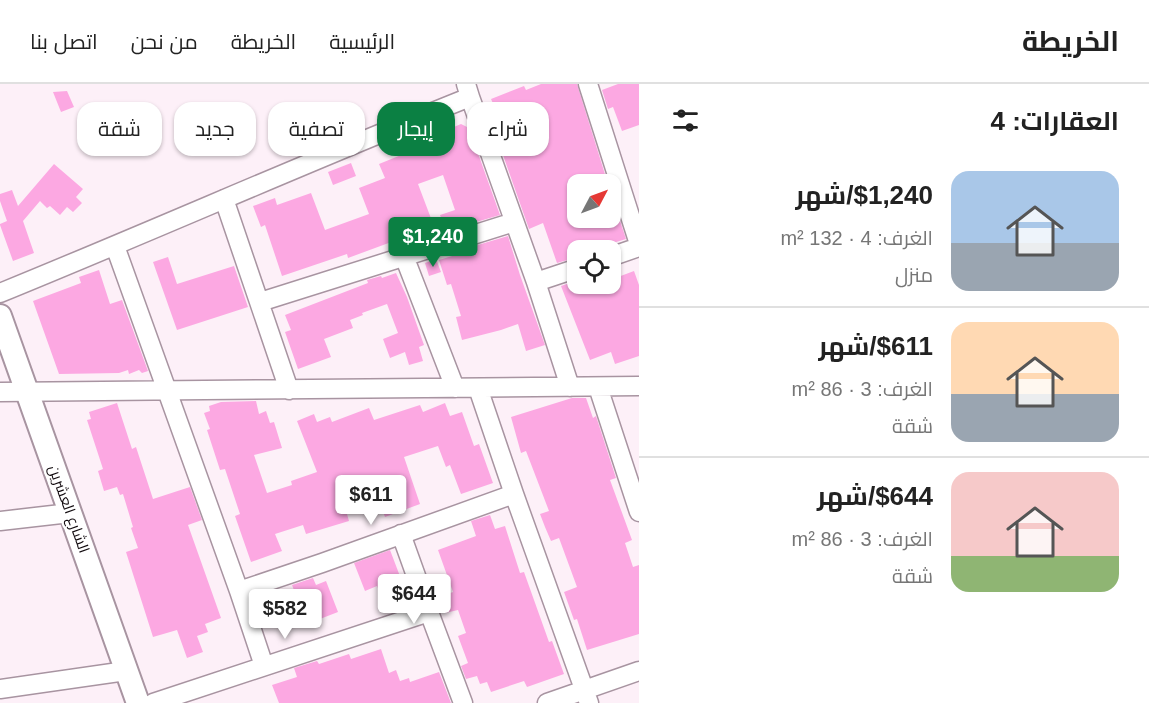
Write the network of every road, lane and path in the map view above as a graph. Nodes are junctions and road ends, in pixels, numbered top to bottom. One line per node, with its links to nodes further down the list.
1 (588, 84): 5 (street)
2 (468, 90): 3 (street); 4 (street)
3 (224, 199): 6 (street); 12 (street)
4 (514, 222): 8 (street); 10 (street)
5 (639, 245): 7 (street)
6 (115, 246): 11 (street); 20 (street)
7 (621, 252)
8 (404, 256): 12 (street); 17 (street)
9 (567, 272): 10 (street)
10 (536, 282): 15 (street)
11 (0, 293)
12 (260, 302): 19 (street)
13 (0, 316): 22 (street, الشارع العشرين)
14 (639, 386): 16 (street)
15 (570, 387): 16 (street); 18 (street)
16 (598, 387): 24 (street)
17 (455, 388): 18 (street); 19 (street)
18 (478, 388): 23 (street)
19 (289, 390): 20 (street)
20 (167, 391): 22 (street); 28 (street)
21 (0, 392): 22 (street)
22 (27, 392): 25 (street, الشارع العشرين)
23 (514, 494): 27 (street); 34 (street)
24 (639, 512)
25 (70, 513): 26 (street); 32 (street, الشارع العشرين)
26 (0, 521)
27 (401, 534): 28 (street); 29 (street)
28 (239, 591): 30 (street)
29 (429, 612): 30 (street); 37 (street)
30 (264, 666): 36 (street)
31 (639, 670): 34 (street)
32 (126, 671): 33 (street); 35 (street, الشارع العشرين)
33 (0, 689)
34 (587, 696): 38 (street)
35 (138, 703)
36 (153, 703)
37 (464, 703)
38 (547, 703)

